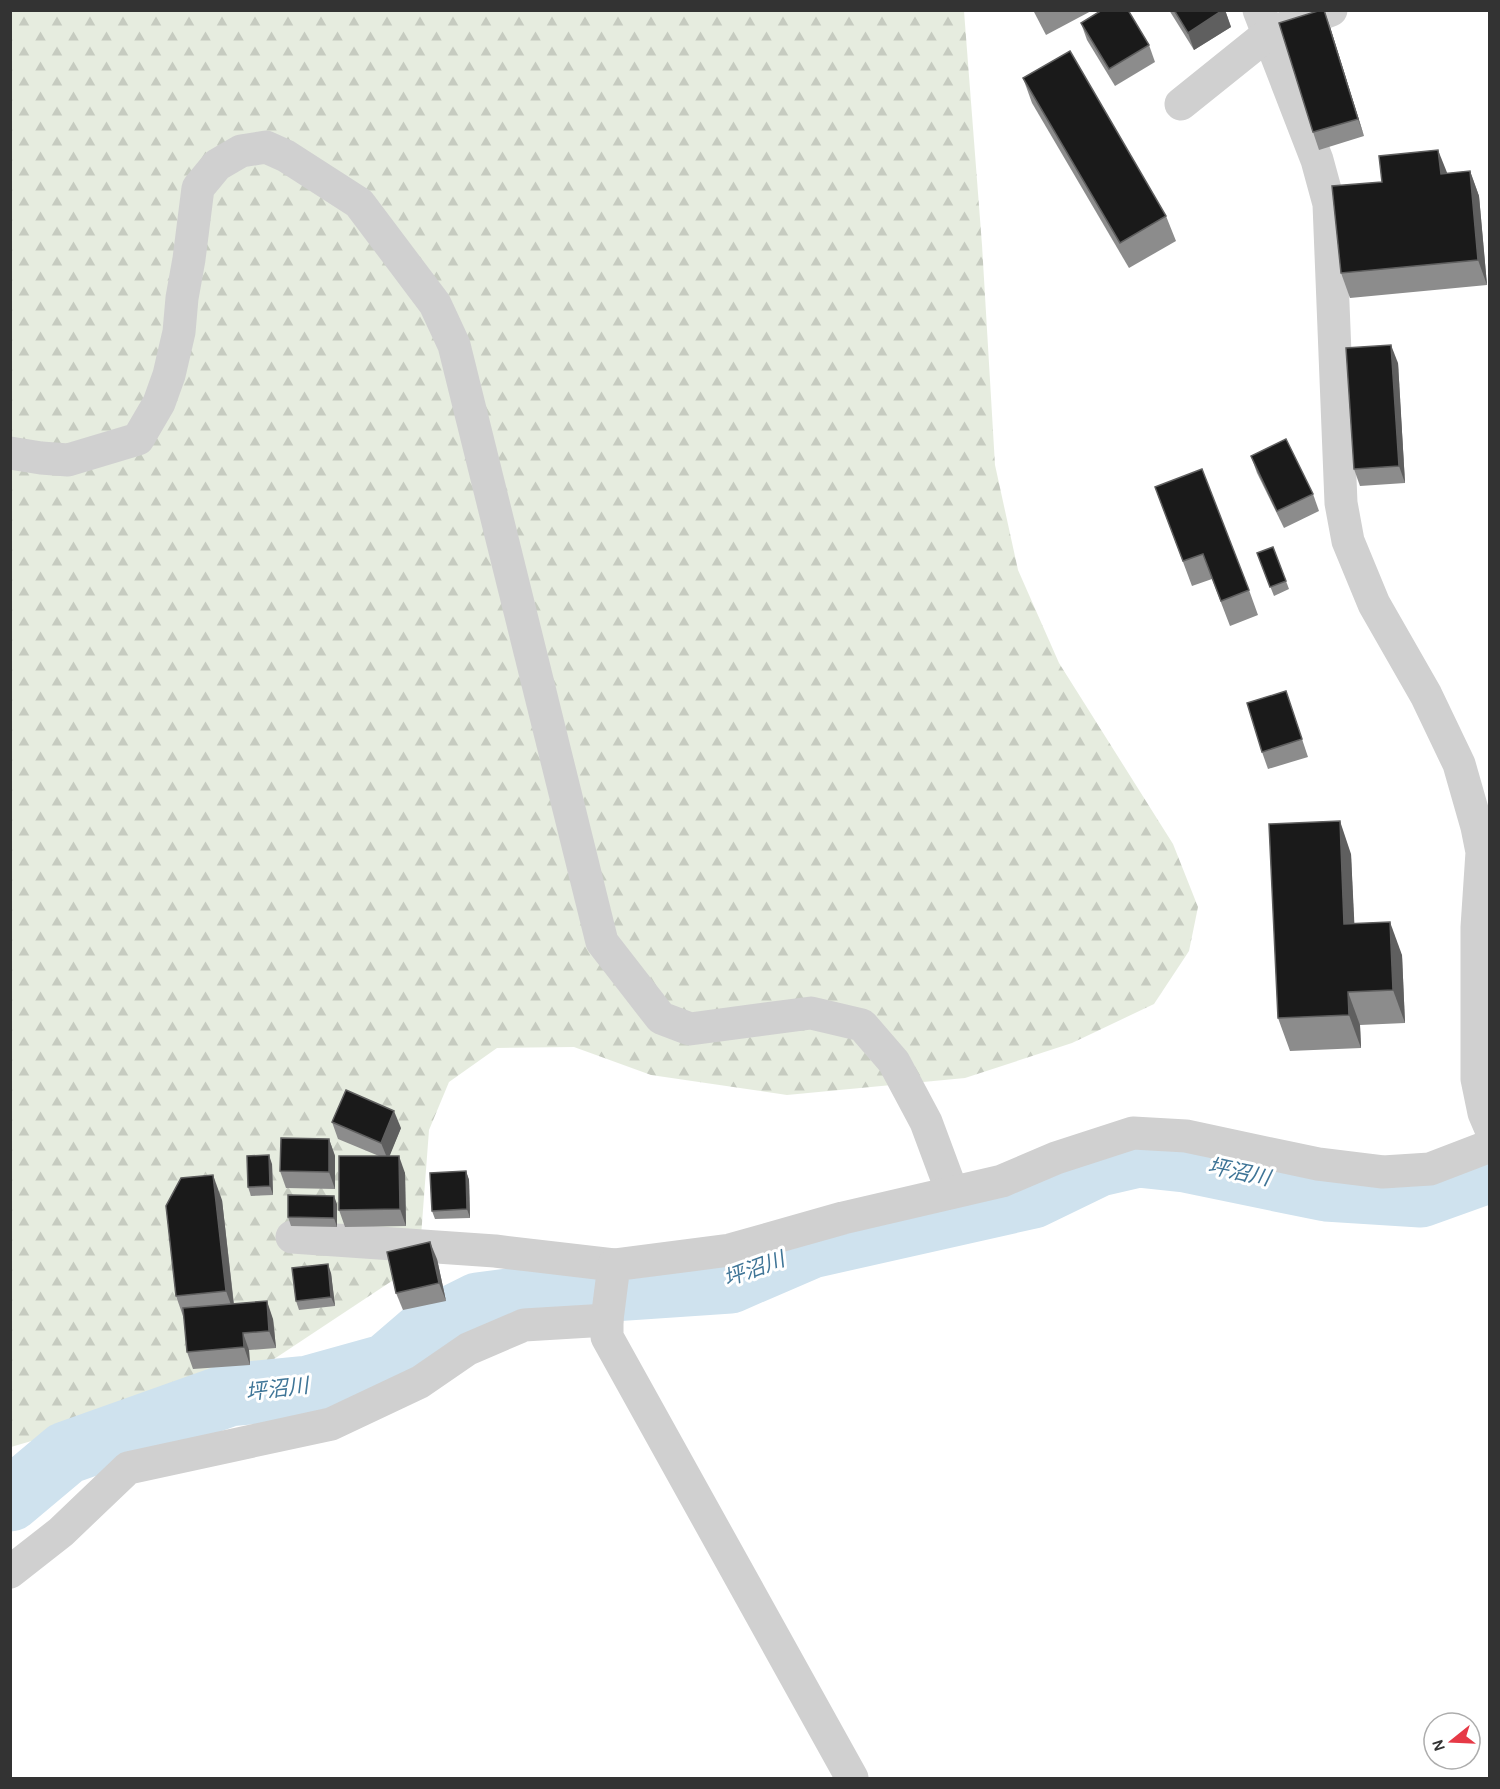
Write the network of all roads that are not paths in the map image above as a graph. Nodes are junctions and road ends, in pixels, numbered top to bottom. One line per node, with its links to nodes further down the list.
1 (1331, 10): 2 (street)
2 (1263, 22): 3 (street); 5 (street)
3 (1181, 104)
4 (10, 453): 7 (street)
5 (1490, 1128)
6 (1490, 1146): 7 (street)
7 (952, 1192): 9 (street)
8 (292, 1237): 9 (street)
9 (610, 1292): 10 (street); 11 (street)
10 (10, 1572)
11 (852, 1779)

